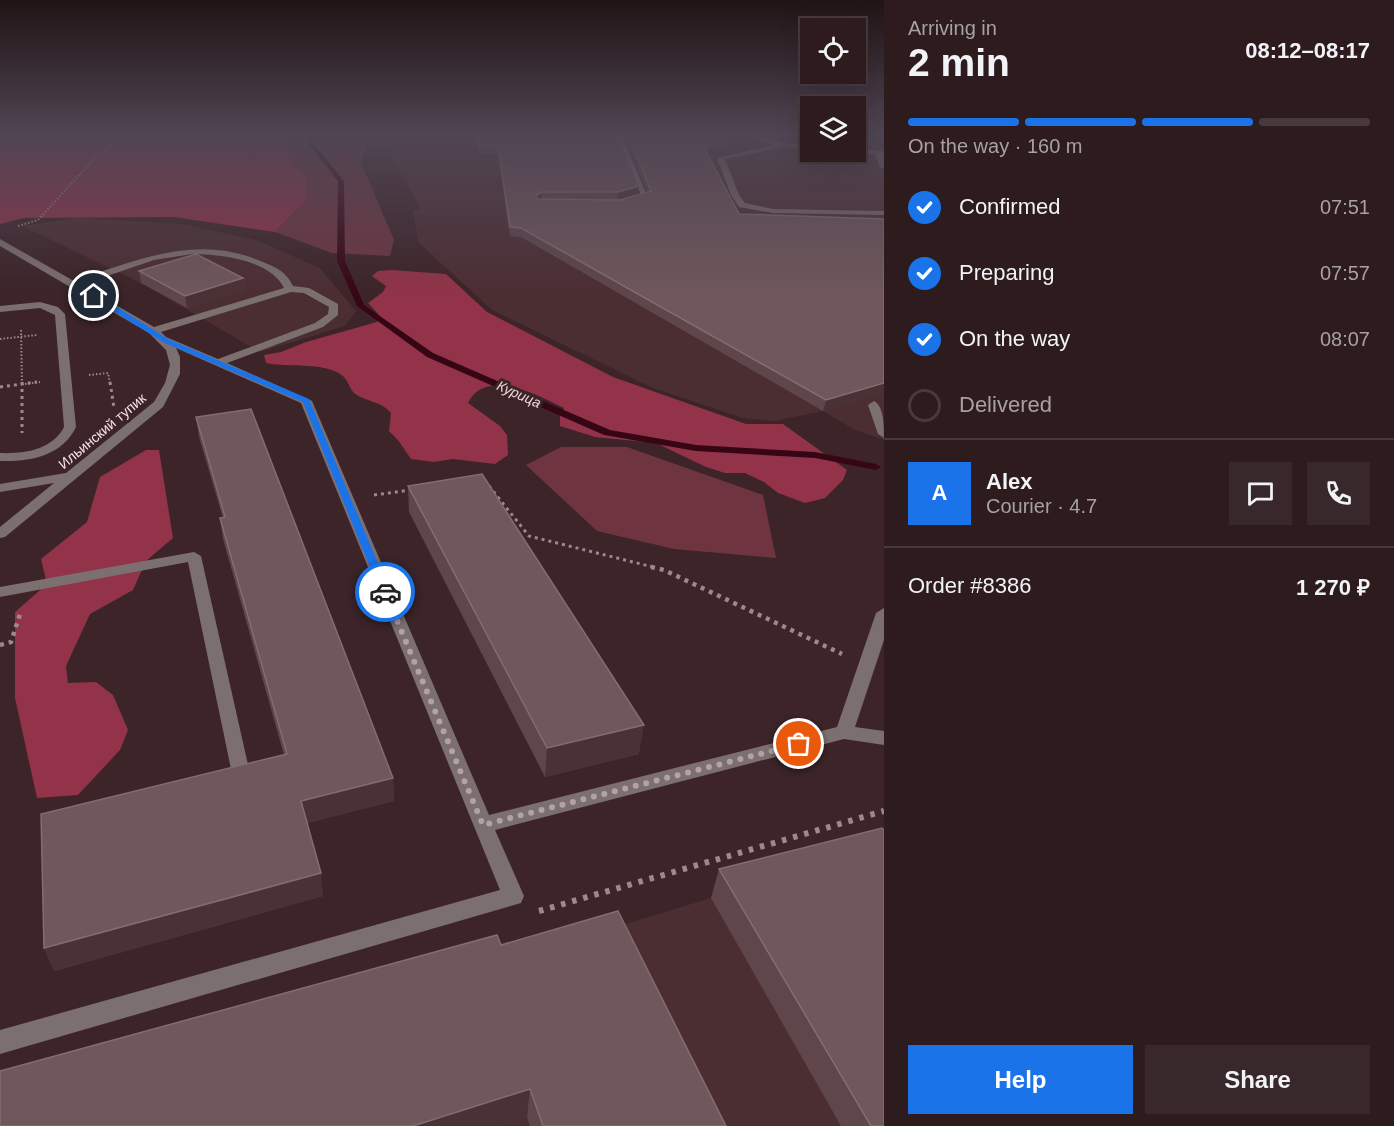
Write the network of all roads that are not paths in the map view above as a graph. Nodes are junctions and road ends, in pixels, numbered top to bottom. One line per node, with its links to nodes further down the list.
1 (641, 188): 3 (street)
2 (734, 188): 4 (street)
3 (619, 204)
4 (884, 213)
5 (0, 242): 6 (street)
6 (74, 284): 7 (street); 9 (street)
7 (290, 289): 9 (street); 10 (street)
8 (0, 309): 13 (street)
9 (159, 336): 10 (street); 14 (street, Ильинский тупик)
10 (217, 363): 22 (street)
11 (874, 405): 12 (street)
12 (884, 435)
13 (0, 457)
14 (70, 477): 15 (street); 16 (street, Ильинский тупик)
15 (0, 488)
16 (0, 534)
17 (0, 592): 21 (street)
18 (884, 613): 19 (street)
19 (844, 732): 20 (street); 22 (street)
20 (884, 738)
21 (240, 769)
22 (483, 825): 23 (street)
23 (0, 1042)

